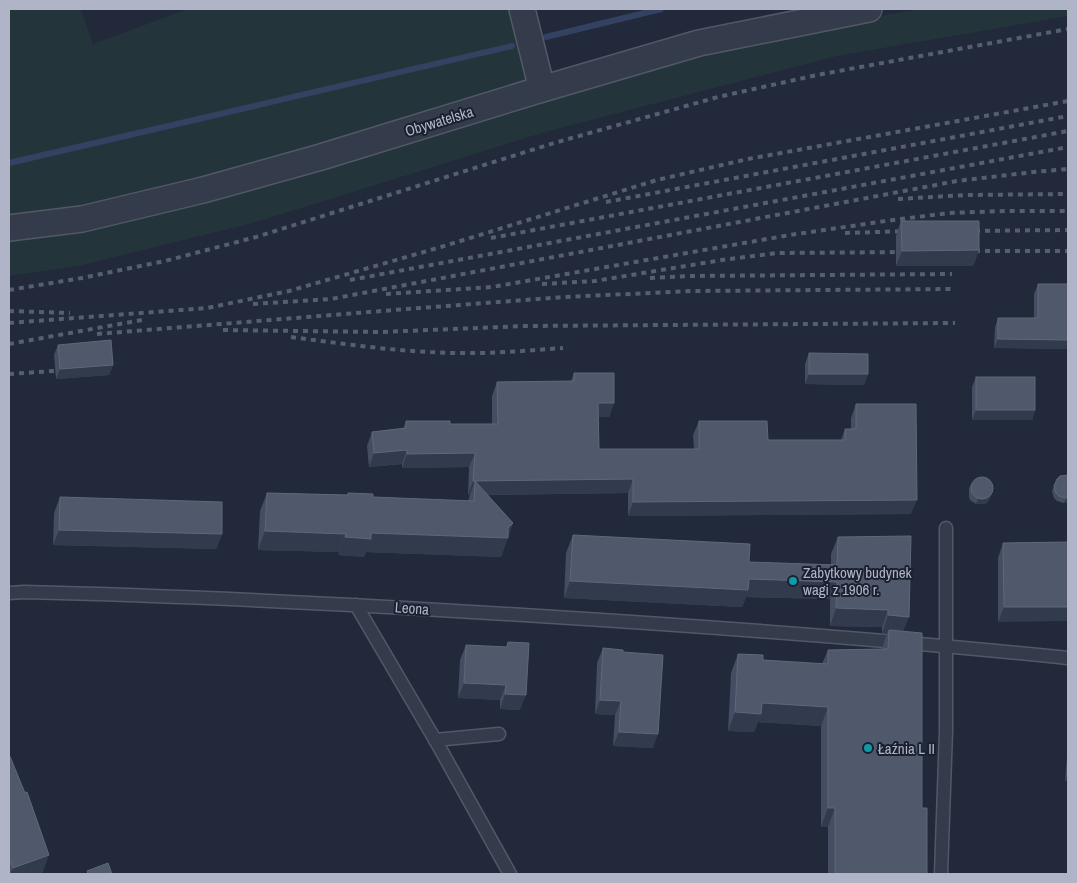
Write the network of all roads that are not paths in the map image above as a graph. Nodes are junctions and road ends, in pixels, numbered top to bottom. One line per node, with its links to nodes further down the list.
1 (522, 9): 3 (street)
2 (869, 9): 3 (street, Obywatelska)
3 (542, 89): 4 (street, Obywatelska)
4 (9, 228)
5 (946, 528): 8 (lane)
6 (9, 593): 7 (lane, Leona)
7 (356, 604): 8 (lane, Leona); 11 (lane)
8 (946, 645): 9 (lane, Leona); 13 (lane)
9 (1068, 658)
10 (499, 734): 11 (lane)
11 (435, 740): 12 (lane)
12 (510, 874)
13 (941, 874)

